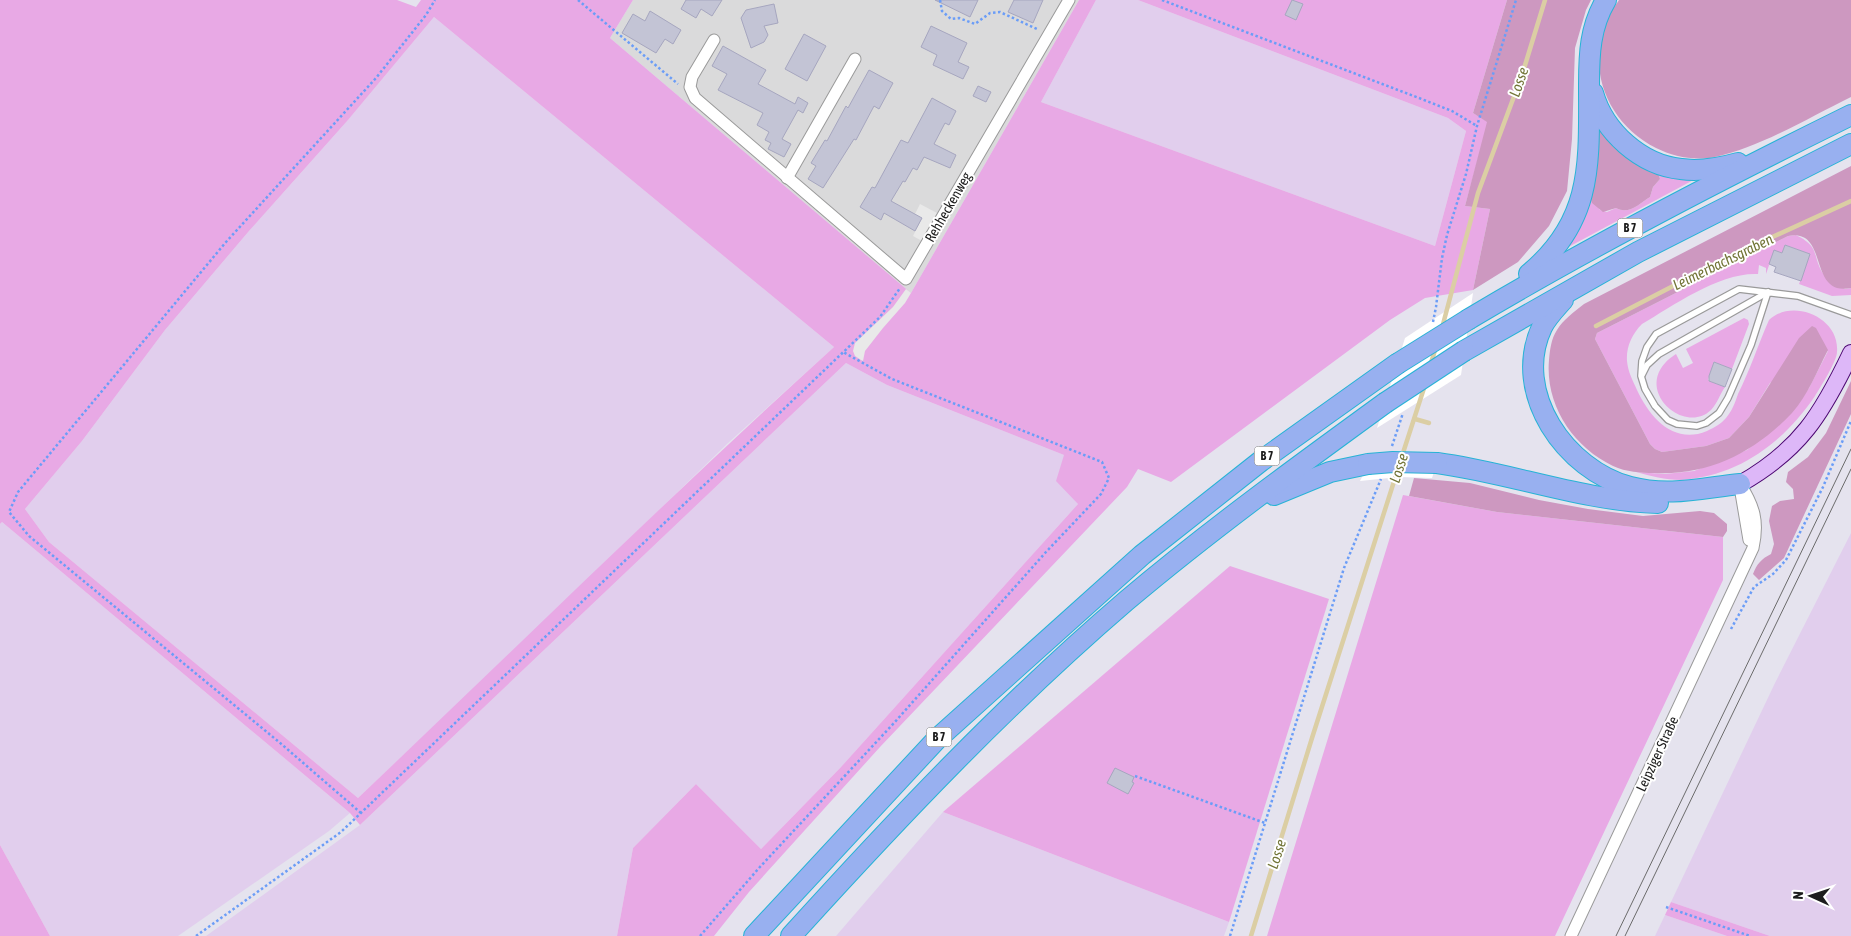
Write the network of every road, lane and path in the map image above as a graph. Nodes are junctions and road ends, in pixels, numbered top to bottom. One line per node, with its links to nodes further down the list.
1 (435, 0): 33 (path)
2 (578, 0): 12 (path)
3 (940, 0): 8 (path)
4 (1069, 0): 18 (street, Rehheckenweg)
5 (1162, 0): 14 (path)
6 (1516, 0): 14 (path)
7 (1606, 0): 11 (highway)
8 (1030, 26)
9 (714, 40): 12 (street)
10 (855, 59): 17 (street)
11 (1589, 71): 16 (highway); 22 (highway)
12 (695, 98): 17 (street)
13 (1851, 115): 16 (highway, B 7)
14 (1477, 126): 21 (path)
15 (1851, 144): 19 (highway, B 7)
16 (1774, 153): 22 (highway, B 7)
17 (787, 178): 18 (street)
18 (906, 279): 24 (path)
19 (1575, 287): 28 (highway); 30 (highway, B 7, bridge)
20 (1768, 292): 23 (lane); 26 (lane); 26 (lane); 26 (lane)
21 (1436, 307)
22 (1488, 308): 38 (highway, B 7, bridge)
23 (1851, 316)
24 (843, 352): 33 (path); 37 (path)
25 (1851, 353): 28 (main road)
26 (1641, 376)
27 (1851, 421): 31 (path)
28 (1740, 484): 30 (highway, bridge); 31 (street, Leipziger Straße)
29 (1377, 491): 34 (path)
30 (1236, 512): 39 (highway, B 7)
31 (1707, 648): 41 (street, Leipziger Straße)
32 (1135, 776): 34 (path)
33 (361, 813): 36 (path)
34 (1265, 823): 40 (path)
35 (1666, 907): 42 (path)
36 (196, 936)
37 (700, 936)
38 (754, 936)
39 (791, 936)
40 (1230, 936)
41 (1571, 936)
42 (1750, 936)

